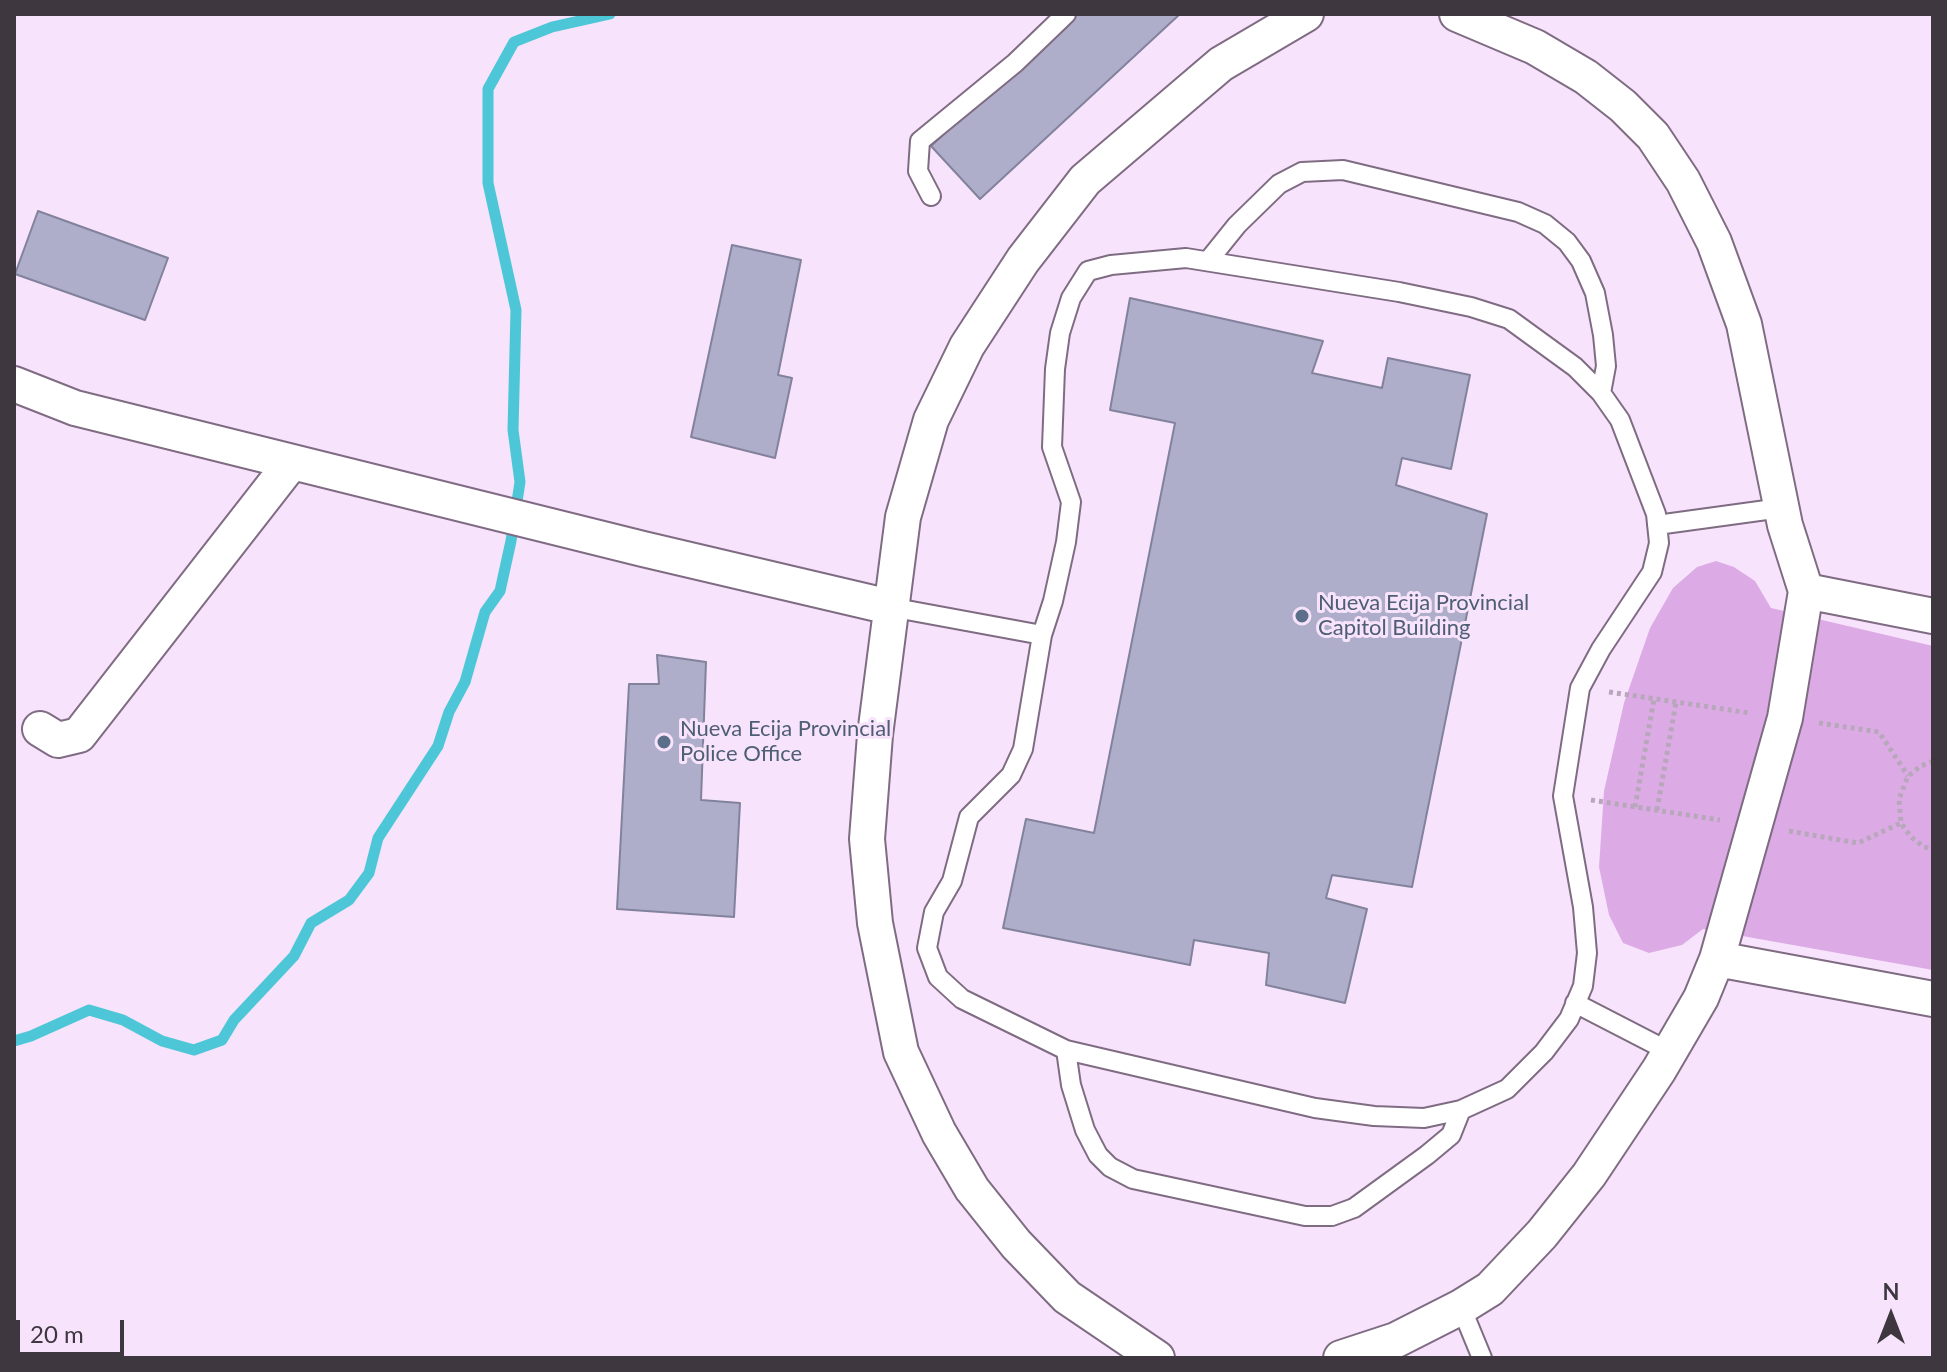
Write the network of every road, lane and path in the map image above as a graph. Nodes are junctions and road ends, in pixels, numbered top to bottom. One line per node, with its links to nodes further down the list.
1 (1066, 14): 4 (lane)
2 (1306, 14): 12 (street)
3 (1457, 14): 9 (street)
4 (931, 196)
5 (1208, 261): 7 (lane); 7 (lane); 14 (lane)
6 (14, 384): 8 (street)
7 (1601, 393): 10 (lane)
8 (305, 467): 12 (street); 17 (street)
9 (1781, 508): 10 (lane); 11 (street)
10 (1657, 525): 24 (lane)
11 (1806, 591): 13 (street); 22 (street)
12 (890, 607): 14 (lane); 29 (street)
13 (1933, 616)
14 (1042, 635): 25 (lane)
15 (1654, 699): 19 (path)
16 (1676, 702): 20 (path)
17 (40, 729)
18 (1933, 761): 21 (path)
19 (1635, 807)
20 (1657, 810)
21 (1933, 849)
22 (1717, 959): 23 (street); 26 (street)
23 (1933, 999)
24 (1575, 1003): 26 (lane); 27 (lane)
25 (1066, 1050): 27 (lane); 27 (lane)
26 (1670, 1052): 28 (street)
27 (1461, 1110)
28 (1461, 1307): 30 (street); 31 (lane)
29 (1157, 1358)
30 (1341, 1358)
31 (1482, 1358)

